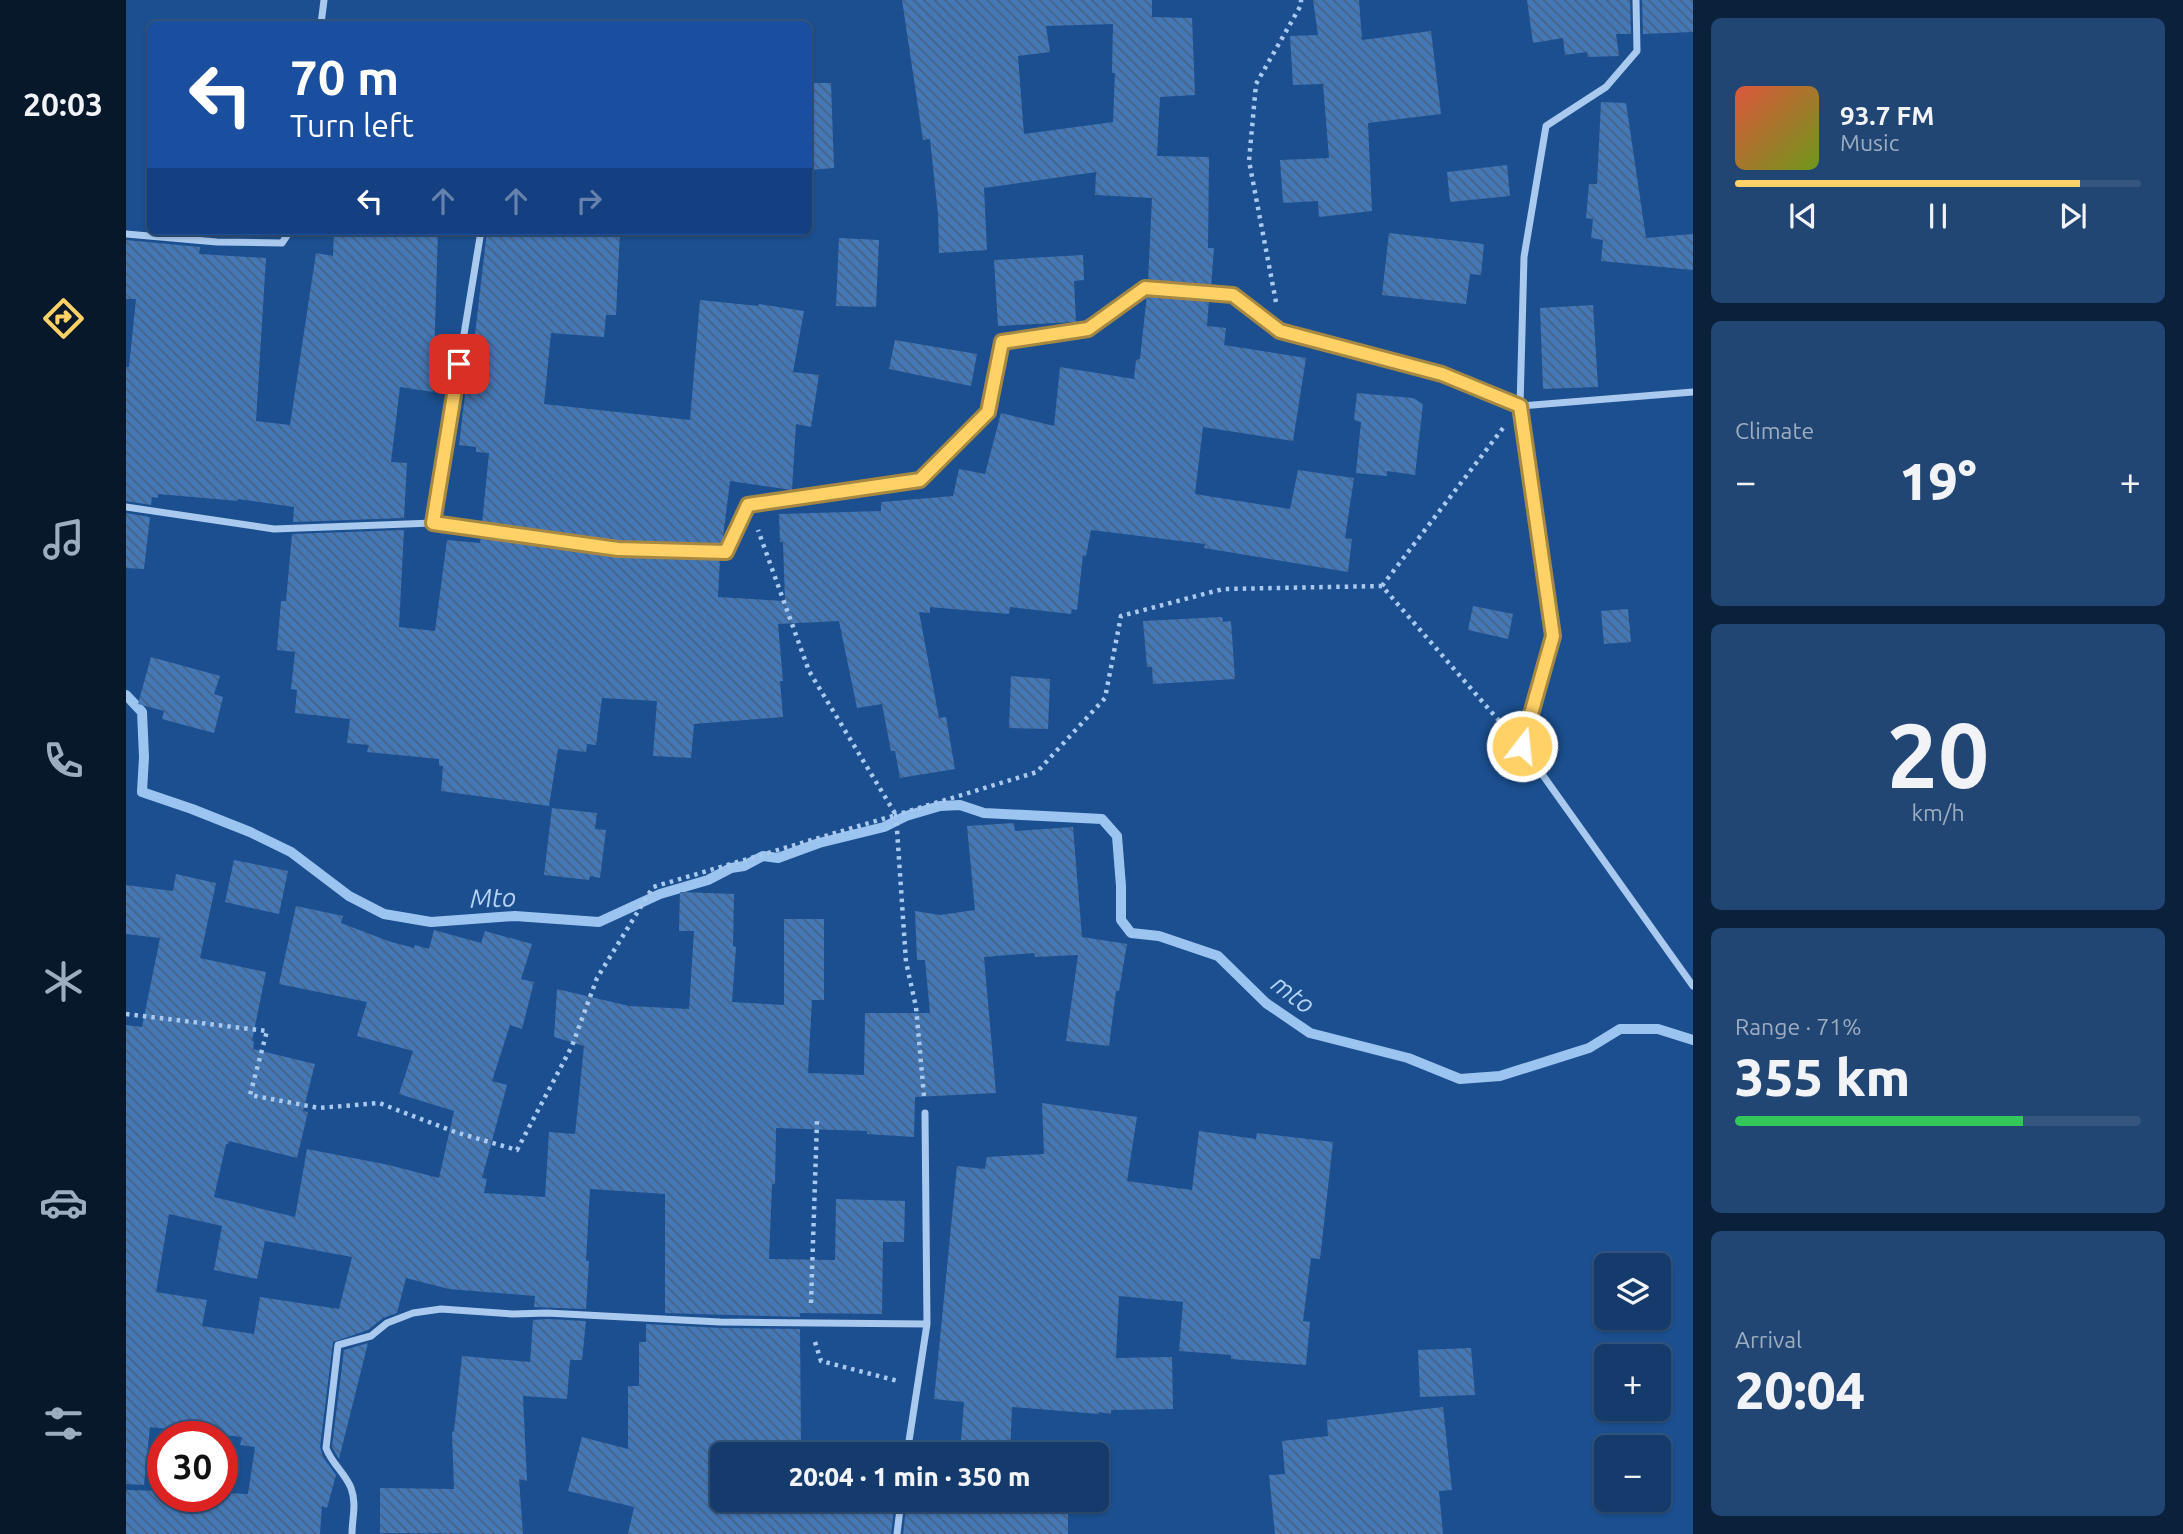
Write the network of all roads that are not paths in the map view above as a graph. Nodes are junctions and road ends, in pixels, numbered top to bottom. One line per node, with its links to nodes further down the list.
1 (324, 0): 3 (street)
2 (1636, 0): 8 (street)
3 (321, 21)
4 (126, 234): 5 (street)
5 (287, 235)
6 (480, 235): 10 (street)
7 (1693, 392): 8 (street)
8 (1520, 406): 10 (street); 11 (street)
9 (126, 507): 10 (street)
10 (433, 523)
11 (1693, 986)
12 (925, 1113): 13 (street)
13 (927, 1324): 14 (street); 16 (street)
14 (909, 1442)
15 (900, 1512): 17 (street)
16 (352, 1534)
17 (897, 1534)

